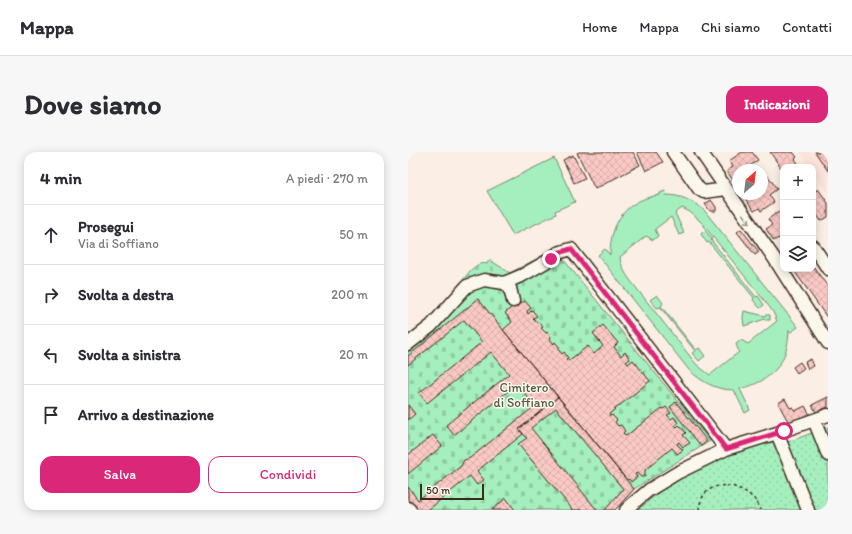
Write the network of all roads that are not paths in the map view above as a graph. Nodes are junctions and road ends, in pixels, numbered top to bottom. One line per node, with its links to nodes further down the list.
1 (673, 152): 3 (street)
2 (701, 152): 3 (street)
3 (726, 189): 5 (street, one-way to 5)
4 (816, 251): 6 (street)
5 (779, 256): 9 (street)
6 (828, 269)
7 (504, 283): 8 (street); 10 (street); 14 (street)
8 (513, 301)
9 (828, 343)
10 (408, 344)
11 (828, 415): 12 (street)
12 (814, 420): 13 (street); 15 (street)
13 (777, 433): 14 (street); 19 (street)
14 (726, 449): 18 (street)
15 (828, 455)
16 (408, 508): 17 (street)
17 (410, 510)
18 (626, 510)
19 (808, 510)

